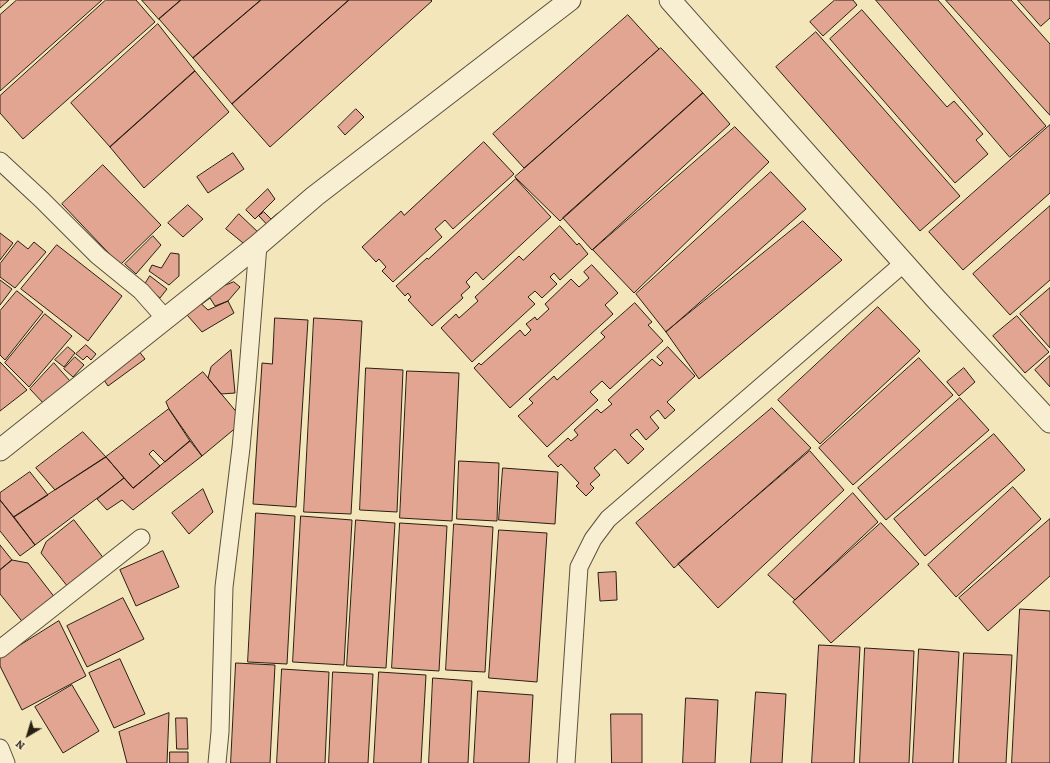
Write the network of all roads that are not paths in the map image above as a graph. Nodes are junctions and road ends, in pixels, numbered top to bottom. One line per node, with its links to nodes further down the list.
1 (570, 0): 4 (street)
2 (670, 0): 5 (street)
3 (0, 161): 6 (street)
4 (258, 245): 6 (street); 13 (street)
5 (904, 264): 7 (street); 14 (street)
6 (165, 318): 8 (street)
7 (1050, 422)
8 (0, 450)
9 (141, 538): 10 (street)
10 (0, 649)
11 (0, 748): 12 (street)
12 (6, 763)
13 (217, 763)
14 (566, 763)

